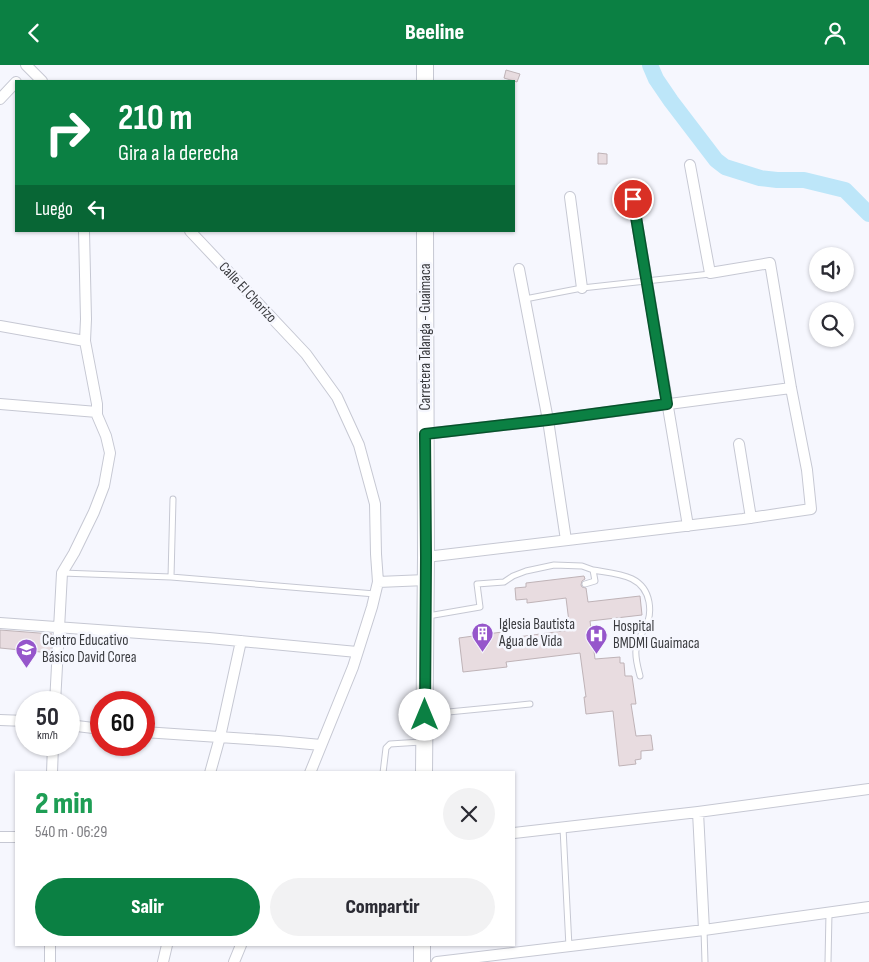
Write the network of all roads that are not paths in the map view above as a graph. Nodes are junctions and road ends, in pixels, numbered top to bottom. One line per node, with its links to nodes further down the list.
1 (425, 65): 5 (main road)
2 (28, 67): 3 (street); 4 (street)
3 (18, 80)
4 (41, 80)
5 (425, 80)
6 (15, 84): 7 (street)
7 (0, 99)
8 (690, 165): 15 (street)
9 (570, 197): 17 (street)
10 (633, 199): 16 (street)
11 (84, 232): 20 (street)
12 (191, 232): 37 (street, Calle El Chorizo)
13 (425, 232): 26 (main road, Carretera Talanga - Guaimaca)
14 (518, 269): 18 (street)
15 (710, 273): 16 (lane); 21 (street)
16 (646, 281): 17 (lane); 23 (street)
17 (582, 288): 18 (lane)
18 (524, 299): 25 (street)
19 (0, 326): 20 (street)
20 (85, 341): 24 (street)
21 (791, 388): 23 (street); 29 (street)
22 (0, 403): 24 (street)
23 (667, 404): 25 (street); 30 (street)
24 (97, 412): 34 (street)
25 (548, 420): 26 (street); 31 (street)
26 (425, 434): 32 (main road, Carretera Talanga - Guaimaca)
27 (738, 444): 29 (street)
28 (173, 499): 35 (lane)
29 (751, 518): 30 (street)
30 (688, 526): 31 (street)
31 (566, 540): 32 (street)
32 (426, 557): 36 (main road, Carretera Talanga - Guaimaca)
33 (593, 570): 38 (lane); 40 (lane); 45 (lane)
34 (62, 573): 35 (lane); 42 (street)
35 (171, 577): 39 (lane)
36 (426, 580): 37 (street); 40 (main road, Carretera Talanga - Guaimaca)
37 (378, 581): 39 (street, Calle El Chorizo)
38 (585, 583)
39 (375, 594): 44 (street, Calle El Chorizo)
40 (425, 616): 48 (main road, Carretera Talanga - Guaimaca)
41 (0, 623): 42 (street)
42 (60, 627): 43 (street); 46 (street)
43 (241, 641): 44 (street); 52 (street)
44 (357, 652): 54 (street, Calle El Chorizo)
45 (640, 677)
46 (56, 691)
47 (530, 704): 48 (lane)
48 (425, 715): 53 (main road, Carretera Talanga - Guaimaca)
49 (0, 720): 50 (street)
50 (15, 721)
51 (155, 733): 52 (street)
52 (220, 737): 54 (street); 57 (street)
53 (424, 742): 59 (lane); 60 (main road, Carretera Talanga - Guaimaca)
54 (321, 745): 58 (street, Calle El Chorizo)
55 (53, 756): 56 (street)
56 (52, 771)
57 (211, 771)
58 (311, 771)
59 (383, 771)
60 (424, 771)
61 (869, 789): 62 (street)
62 (698, 812): 63 (street); 69 (street)
63 (562, 828): 64 (street); 74 (lane)
64 (515, 833)
65 (0, 837): 66 (street)
66 (15, 837)
67 (869, 907): 68 (street)
68 (829, 912): 69 (street); 81 (lane)
69 (704, 930): 74 (street); 80 (lane)
70 (50, 946): 75 (street)
71 (167, 946): 76 (street)
72 (241, 946): 77 (street)
73 (422, 946): 78 (main road)
74 (569, 947): 79 (street)
75 (50, 962)
76 (163, 962)
77 (234, 962)
78 (422, 962)
79 (437, 962)
80 (706, 962)
81 (828, 962)

